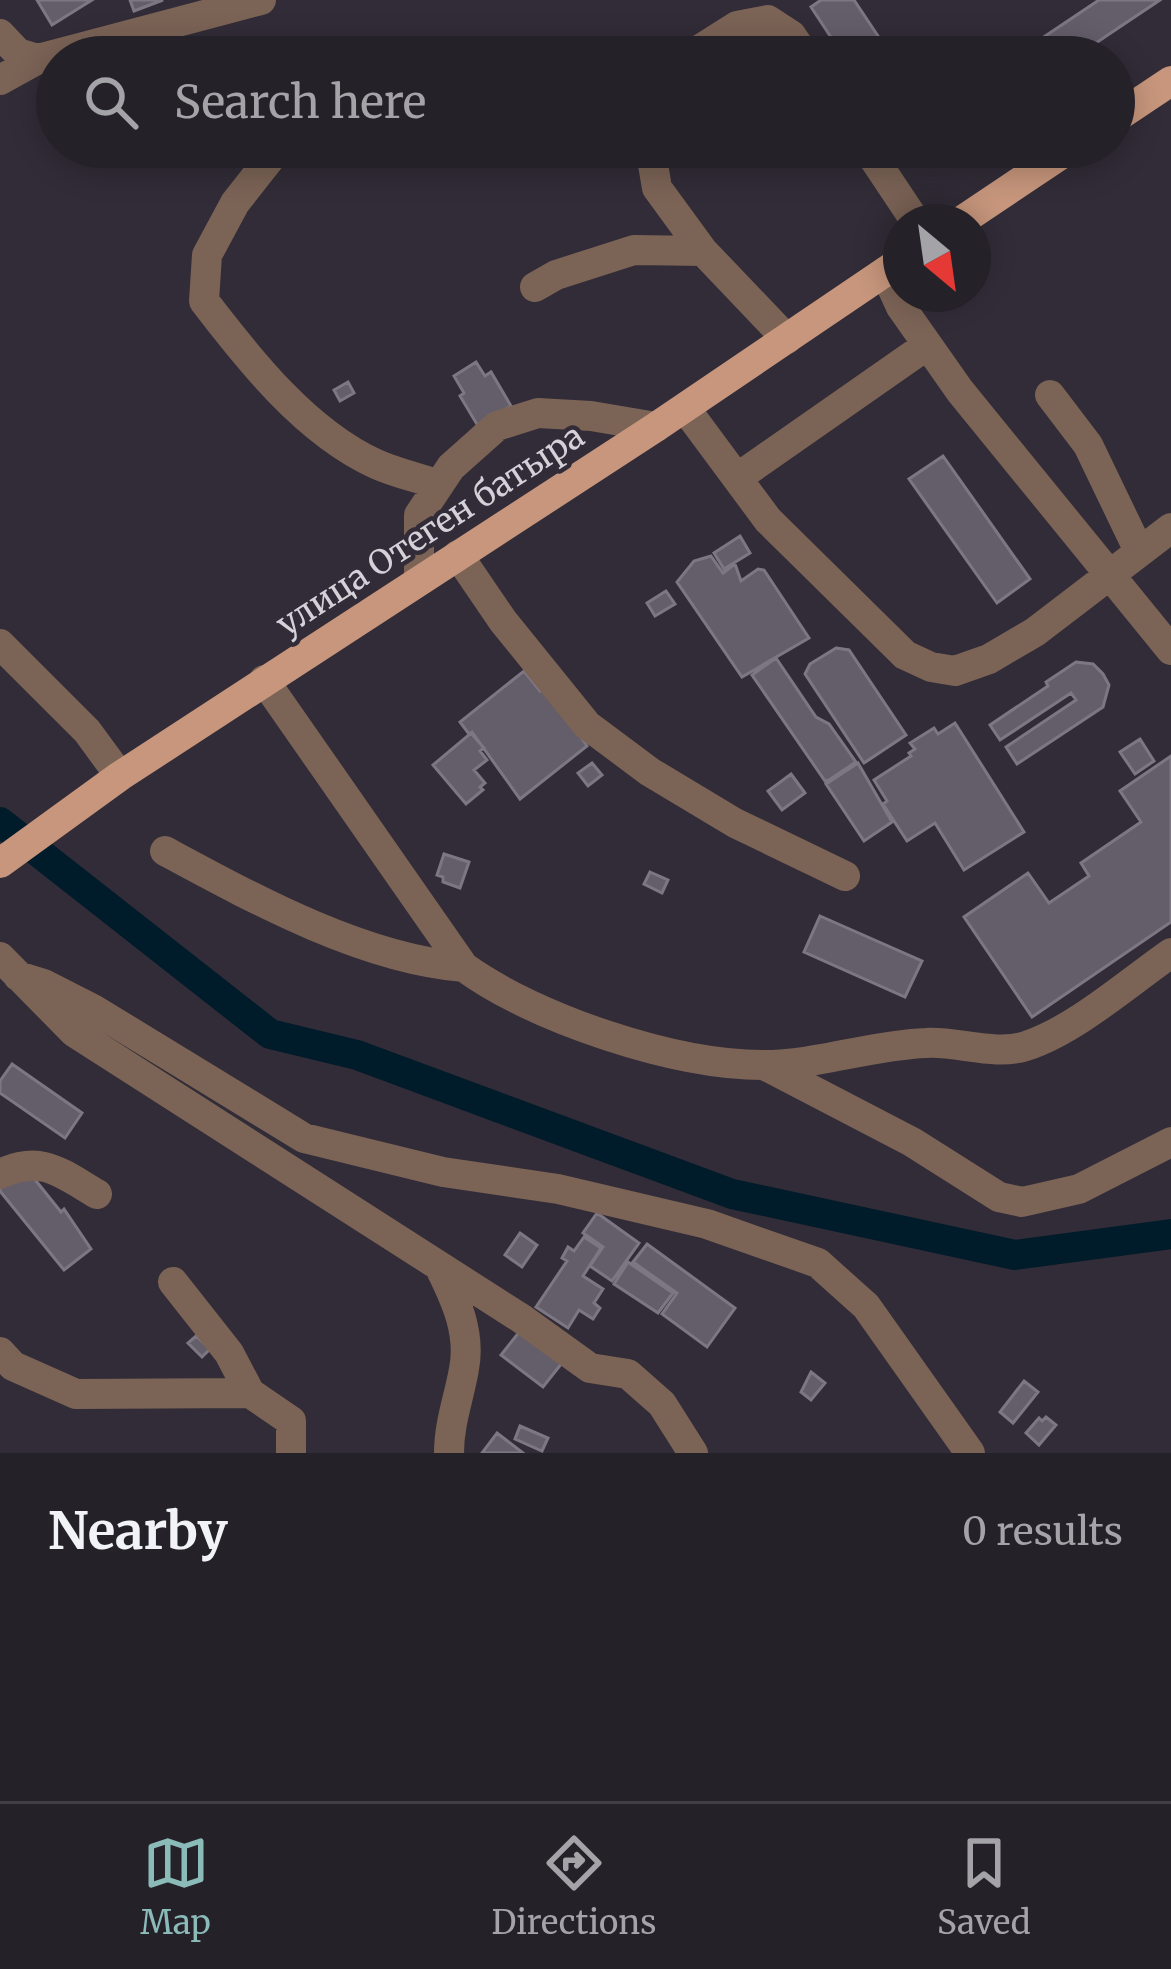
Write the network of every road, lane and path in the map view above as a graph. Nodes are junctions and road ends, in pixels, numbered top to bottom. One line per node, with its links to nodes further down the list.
1 (261, 0): 3 (street)
2 (776, 10): 4 (street)
3 (125, 36)
4 (721, 36)
5 (2, 38): 6 (street)
6 (36, 58)
7 (36, 60): 8 (street)
8 (0, 80)
9 (1170, 85): 10 (main road)
10 (1135, 106)
11 (263, 168): 27 (street)
12 (654, 168): 17 (street)
13 (880, 168): 15 (street)
14 (1041, 168): 16 (main road)
15 (904, 204)
16 (987, 204)
17 (703, 251): 19 (street); 21 (street)
18 (883, 274): 21 (main road, улица Отеген батыра)
19 (535, 287)
20 (904, 312): 22 (street)
21 (787, 339): 24 (main road, улица Отеген батыра)
22 (926, 346): 26 (street); 31 (street)
23 (1050, 395): 29 (street)
24 (685, 408): 25 (main road, улица Отеген батыра); 26 (street)
25 (656, 427): 27 (street); 30 (main road, улица Отеген батыра)
26 (737, 478): 31 (street)
27 (439, 485): 32 (street)
28 (1171, 528): 29 (street)
29 (1139, 550): 31 (street)
30 (458, 555): 32 (main road, улица Отеген батыра); 39 (street)
31 (1108, 572): 34 (street)
32 (419, 580): 35 (main road, улица Отеген батыра)
33 (0, 644): 36 (street)
34 (1171, 650)
35 (264, 680): 36 (main road, улица Отеген батыра); 42 (street)
36 (120, 776): 38 (main road, улица Отеген батыра)
37 (165, 851): 42 (street)
38 (0, 863)
39 (845, 876)
40 (1171, 953): 43 (street)
41 (9, 966): 47 (street); 54 (street)
42 (464, 967): 43 (street)
43 (764, 1065): 44 (street)
44 (1171, 1142)
45 (0, 1174): 46 (street)
46 (97, 1194)
47 (440, 1268): 52 (street); 53 (street)
48 (173, 1282): 50 (street)
49 (0, 1352): 50 (street)
50 (250, 1393): 51 (street)
51 (291, 1453)
52 (449, 1453)
53 (694, 1453)
54 (970, 1453)

